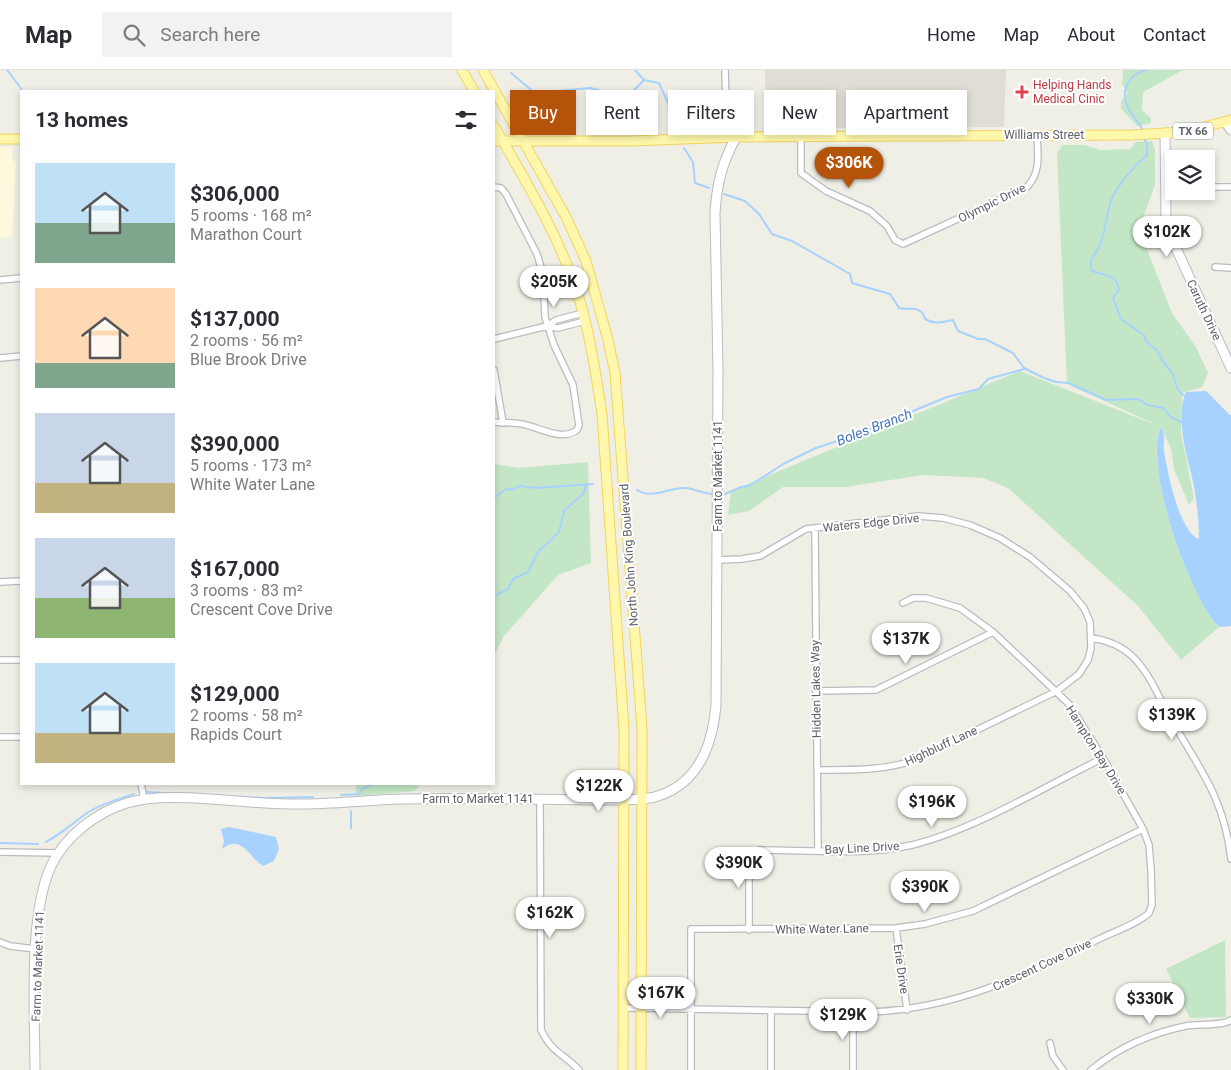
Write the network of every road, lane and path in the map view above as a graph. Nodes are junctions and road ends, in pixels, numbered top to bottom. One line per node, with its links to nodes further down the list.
1 (462, 70): 4 (main road)
2 (483, 70): 5 (main road, North John King Boulevard)
3 (725, 70): 11 (street)
4 (473, 90)
5 (494, 90)
6 (495, 91): 15 (main road, North John King Boulevard)
7 (1229, 124): 8 (main road, Williams Street / TX 66)
8 (1165, 133): 10 (main road, Williams Street / TX 66); 16 (street, Caruth Drive)
9 (801, 136): 10 (main road, Williams Street / TX 66); 10 (street, Olympic Drive); 11 (main road, Williams Street / TX 66)
10 (1037, 136)
11 (731, 137): 15 (main road, TX 66); 38 (street, Farm to Market 1141)
12 (0, 139): 13 (main road)
13 (20, 139)
14 (498, 141): 15 (main road, TX 66); 26 (main road, North John King Boulevard)
15 (523, 141): 25 (main road, North John King Boulevard)
16 (1167, 150)
17 (495, 187): 27 (street)
18 (1215, 187): 19 (street)
19 (1231, 187)
20 (1168, 200): 31 (street, Caruth Drive)
21 (1215, 267): 22 (street)
22 (1231, 268)
23 (20, 278): 24 (street)
24 (0, 280)
25 (600, 313): 26 (main road); 37 (main road, North John King Boulevard)
26 (584, 317): 27 (street); 36 (main road, North John King Boulevard)
27 (547, 326): 28 (street); 34 (street)
28 (495, 339)
29 (20, 356): 30 (street)
30 (0, 358)
31 (1230, 363)
32 (495, 376): 34 (street)
33 (495, 422): 34 (street)
34 (502, 422)
35 (815, 529): 38 (street, Waters Edge Drive); 43 (street, Waters Edge Drive); 46 (street, Hidden Lakes Way)
36 (611, 537): 37 (main road); 56 (main road, North John King Boulevard)
37 (628, 537): 55 (main road, North John King Boulevard)
38 (718, 560): 55 (street, Farm to Market 1141)
39 (20, 581): 40 (street)
40 (0, 582)
41 (903, 604): 42 (street, Hampton Bay Drive)
42 (993, 632): 46 (street); 47 (street, Hampton Bay Drive)
43 (1091, 638): 47 (street, Waters Edge Drive); 61 (street)
44 (0, 660): 45 (street)
45 (20, 660)
46 (816, 691): 51 (street, Hidden Lakes Way)
47 (1057, 691): 50 (street, Hampton Bay Drive); 51 (street, Highbluff Lane)
48 (0, 737): 49 (street)
49 (20, 737)
50 (1103, 758): 57 (street, Hampton Bay Drive); 58 (street, Bay Line Drive)
51 (817, 770): 58 (street, Hidden Lakes Way)
52 (141, 785): 53 (street)
53 (144, 799): 54 (street, Farm to Market 1141); 60 (street, Farm to Market 1141)
54 (540, 799): 56 (street, Farm to Market 1141); 76 (street)
55 (643, 799): 56 (street, Farm to Market 1141); 68 (main road, North John King Boulevard)
56 (624, 800): 67 (main road, North John King Boulevard)
57 (1143, 829): 62 (street, Hampton Bay Drive); 63 (street, White Water Lane)
58 (818, 850): 64 (street, Bay Line Drive)
59 (0, 852): 60 (street)
60 (59, 853): 66 (street, Farm to Market 1141)
61 (1231, 859)
62 (1152, 905): 71 (street, Crescent Cove Drive)
63 (896, 928): 64 (street, White Water Lane); 71 (street, Erie Drive)
64 (749, 930): 69 (street, White Water Lane)
65 (0, 942): 66 (street)
66 (36, 949): 75 (street, Farm to Market 1141)
67 (623, 1008): 68 (street, Crescent Cove Drive); 77 (main road, North John King Boulevard)
68 (641, 1009): 69 (street, Crescent Cove Drive); 78 (main road, North John King Boulevard)
69 (690, 1009): 70 (street, Crescent Cove Drive); 79 (street)
70 (771, 1010): 72 (street, Crescent Cove Drive); 80 (street)
71 (907, 1010): 72 (street, Crescent Cove Drive)
72 (853, 1012): 81 (street)
73 (1231, 1020): 83 (street)
74 (1050, 1043): 82 (street)
75 (35, 1070)
76 (579, 1070)
77 (623, 1070)
78 (641, 1070)
79 (691, 1070)
80 (771, 1070)
81 (853, 1070)
82 (1063, 1070)
83 (1091, 1070)

